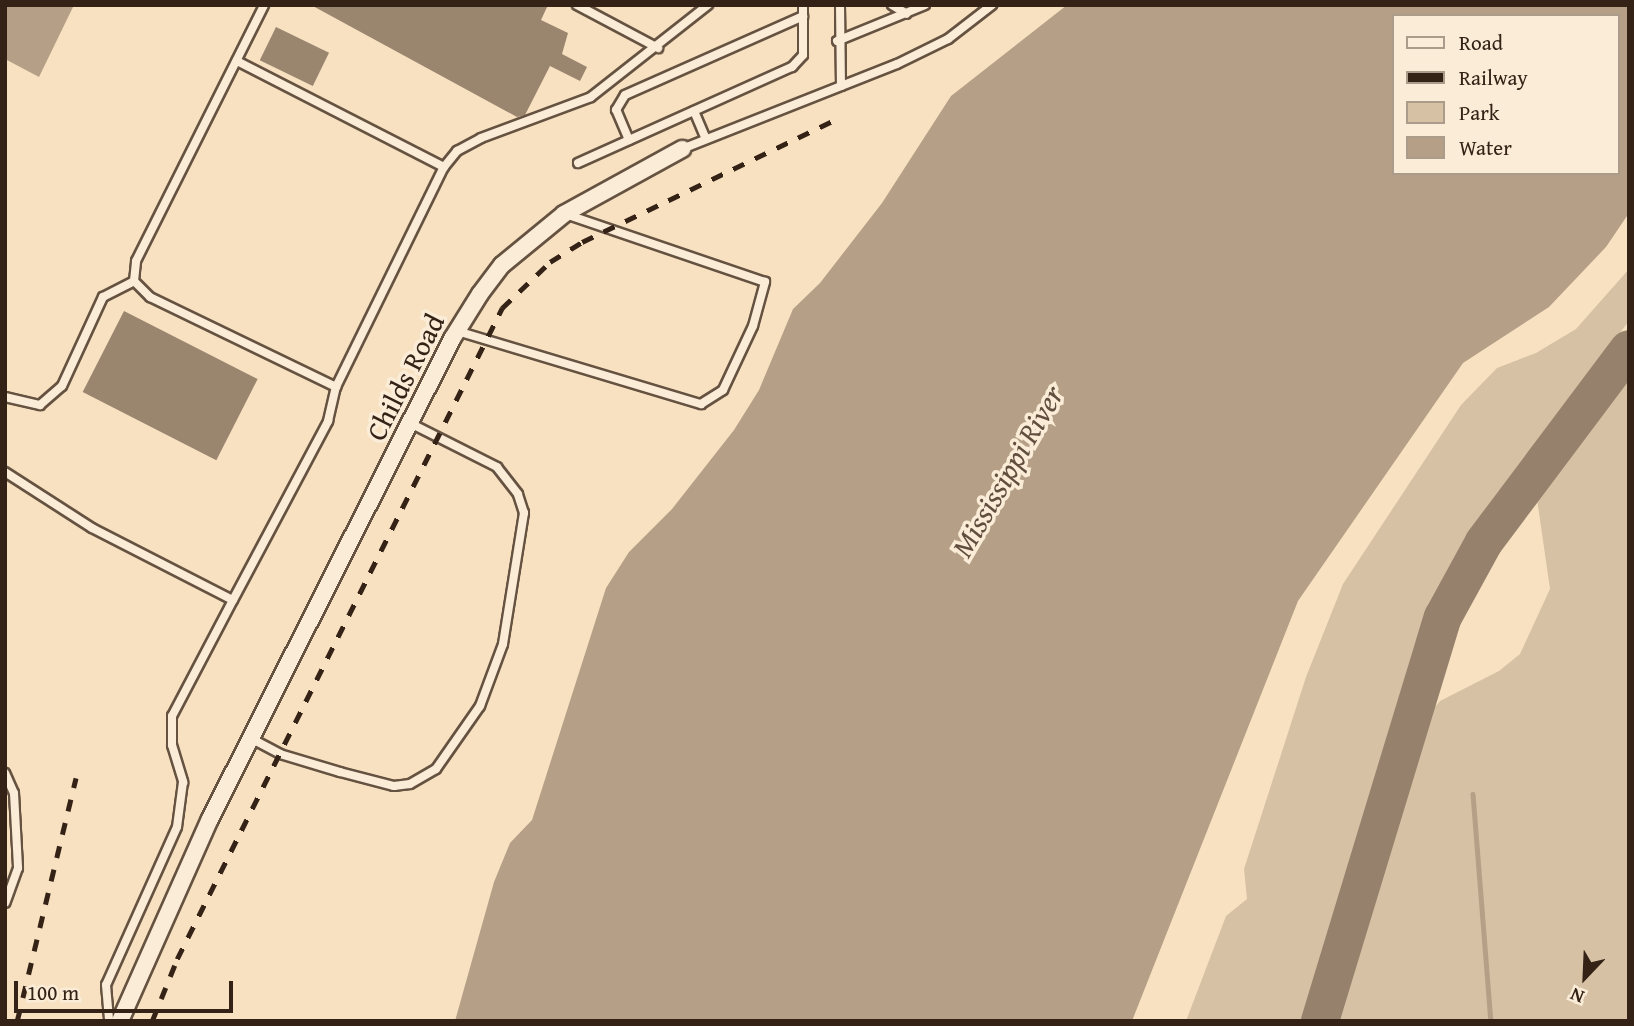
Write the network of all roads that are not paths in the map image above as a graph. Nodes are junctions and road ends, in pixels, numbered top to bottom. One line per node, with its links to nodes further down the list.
1 (264, 5): 13 (lane)
2 (577, 5): 12 (lane)
3 (708, 5): 12 (lane)
4 (803, 5): 10 (lane)
5 (840, 5): 11 (lane)
6 (892, 5): 9 (lane)
7 (925, 5): 9 (lane)
8 (992, 5): 14 (lane, Childs Road)
9 (907, 14): 11 (lane)
10 (803, 16): 15 (lane); 17 (lane)
11 (837, 41): 14 (lane)
12 (658, 48): 20 (lane)
13 (237, 61): 20 (lane); 22 (lane)
14 (841, 86): 16 (lane, Childs Road)
15 (694, 111): 16 (lane); 17 (lane)
16 (706, 139): 18 (lane, Childs Road)
17 (629, 140): 19 (lane)
18 (682, 149): 21 (street, Childs Road)
19 (578, 163)
20 (444, 167): 24 (lane)
21 (564, 214): 23 (street, Childs Road); 23 (lane)
22 (134, 281): 24 (lane); 25 (lane)
23 (457, 331): 26 (street, Childs Road)
24 (336, 387): 28 (lane)
25 (5, 397)
26 (410, 423): 29 (street, Childs Road); 29 (lane)
27 (5, 472): 28 (lane)
28 (233, 600): 32 (lane)
29 (254, 740): 33 (street, Childs Road)
30 (5, 773): 31 (lane)
31 (5, 903)
32 (109, 1021)
33 (120, 1021)

